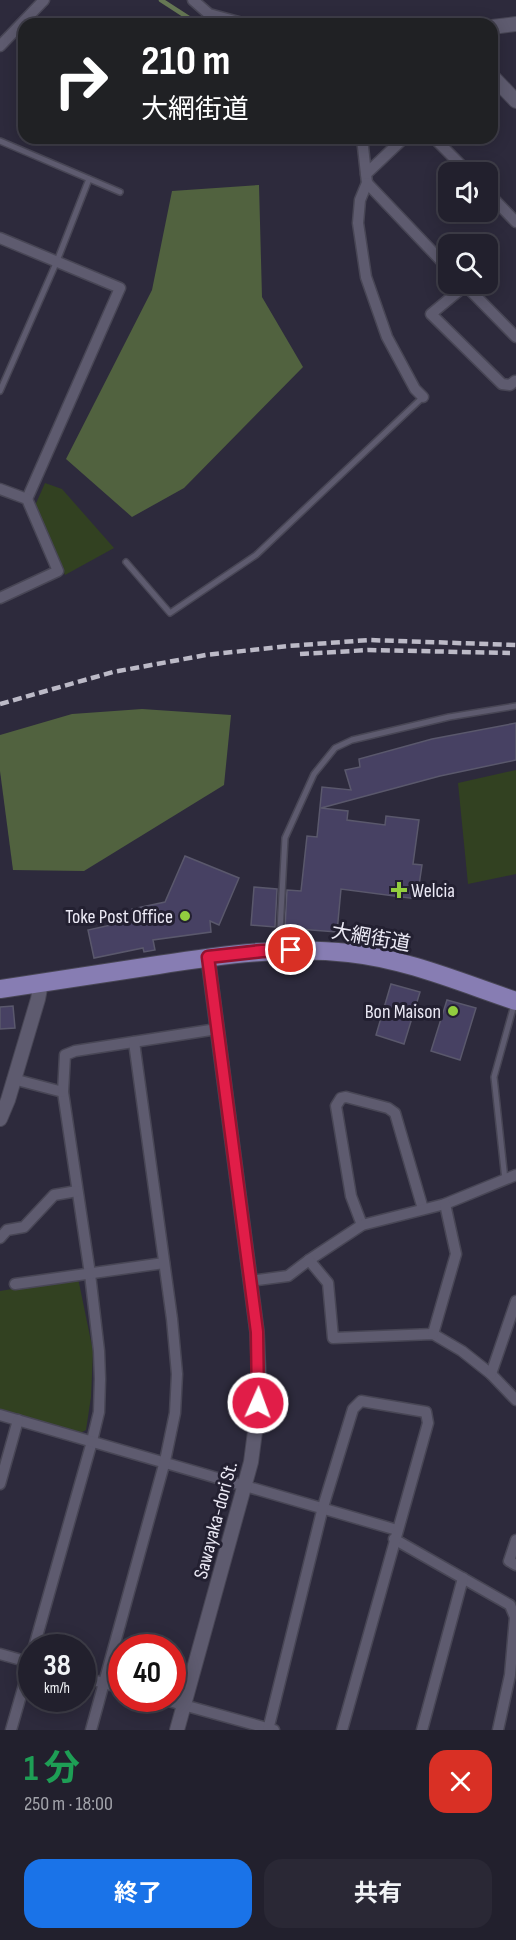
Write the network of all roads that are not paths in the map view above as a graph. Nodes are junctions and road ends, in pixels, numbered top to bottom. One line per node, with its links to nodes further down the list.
1 (44, 0): 3 (street)
2 (193, 0): 4 (street)
3 (27, 18)
4 (224, 18)
5 (516, 24): 6 (street)
6 (498, 26)
7 (18, 27): 8 (street)
8 (0, 46)
9 (498, 82): 10 (street)
10 (516, 101)
11 (0, 141): 16 (lane)
12 (363, 144): 17 (street)
13 (399, 144): 17 (street)
14 (440, 144): 15 (street)
15 (458, 162)
16 (89, 179): 18 (lane); 23 (lane)
17 (367, 179): 22 (street); 29 (street)
18 (120, 192)
19 (498, 203): 20 (street)
20 (516, 222)
21 (0, 238): 23 (street)
22 (438, 257)
23 (57, 261): 28 (lane); 31 (street)
24 (454, 294): 27 (street)
25 (475, 294): 26 (street)
26 (516, 337)
27 (516, 381)
28 (0, 392)
29 (423, 397): 32 (lane)
30 (0, 489): 31 (street)
31 (27, 499): 33 (street)
32 (126, 562)
33 (0, 598)
34 (516, 706): 35 (lane)
35 (279, 950): 36 (main road, 大網街道); 39 (main road, 大網街道)
36 (208, 957): 37 (main road, 大網街道); 40 (street, Sawayaka-dori St.)
37 (41, 983): 38 (main road, 大網街道); 42 (street)
38 (0, 989)
39 (515, 1000): 47 (lane)
40 (217, 1029): 41 (street); 56 (street, Sawayaka-dori St.)
41 (134, 1042): 43 (street); 54 (street)
42 (13, 1079): 43 (street); 44 (street)
43 (63, 1092): 48 (street)
44 (4, 1102): 45 (street)
45 (0, 1119)
46 (516, 1175): 47 (street)
47 (505, 1180): 49 (street)
48 (77, 1191): 52 (street); 55 (street)
49 (445, 1204): 50 (street); 59 (street)
50 (423, 1209): 51 (street); 51 (street)
51 (362, 1225): 53 (street)
52 (0, 1238)
53 (309, 1260): 56 (street); 59 (street)
54 (164, 1263): 55 (street); 65 (street)
55 (90, 1274): 57 (street); 64 (street)
56 (250, 1281): 67 (street, Sawayaka-dori St.)
57 (15, 1284)
58 (516, 1300): 60 (street)
59 (433, 1334): 60 (street)
60 (491, 1374): 61 (street)
61 (516, 1401)
62 (0, 1415): 63 (street)
63 (18, 1419): 64 (street); 66 (street)
64 (92, 1440): 65 (street); 73 (street)
65 (165, 1461): 67 (street); 77 (street)
66 (0, 1484)
67 (245, 1485): 68 (street); 79 (street, Sawayaka-dori St.)
68 (322, 1507): 69 (street); 69 (street); 83 (street)
69 (395, 1534): 72 (street); 87 (street)
70 (516, 1540): 71 (street)
71 (516, 1565)
72 (463, 1578): 88 (street); 89 (street)
73 (38, 1634)
74 (0, 1654): 75 (street)
75 (18, 1658)
76 (96, 1681): 77 (street)
77 (104, 1683): 78 (street); 85 (street)
78 (108, 1684)
79 (186, 1698)
80 (18, 1706): 84 (street)
81 (186, 1706): 83 (street)
82 (182, 1712): 86 (street, Sawayaka-dori St.)
83 (270, 1729)
84 (11, 1730)
85 (91, 1730)
86 (177, 1730)
87 (342, 1730)
88 (422, 1730)
89 (498, 1730)

